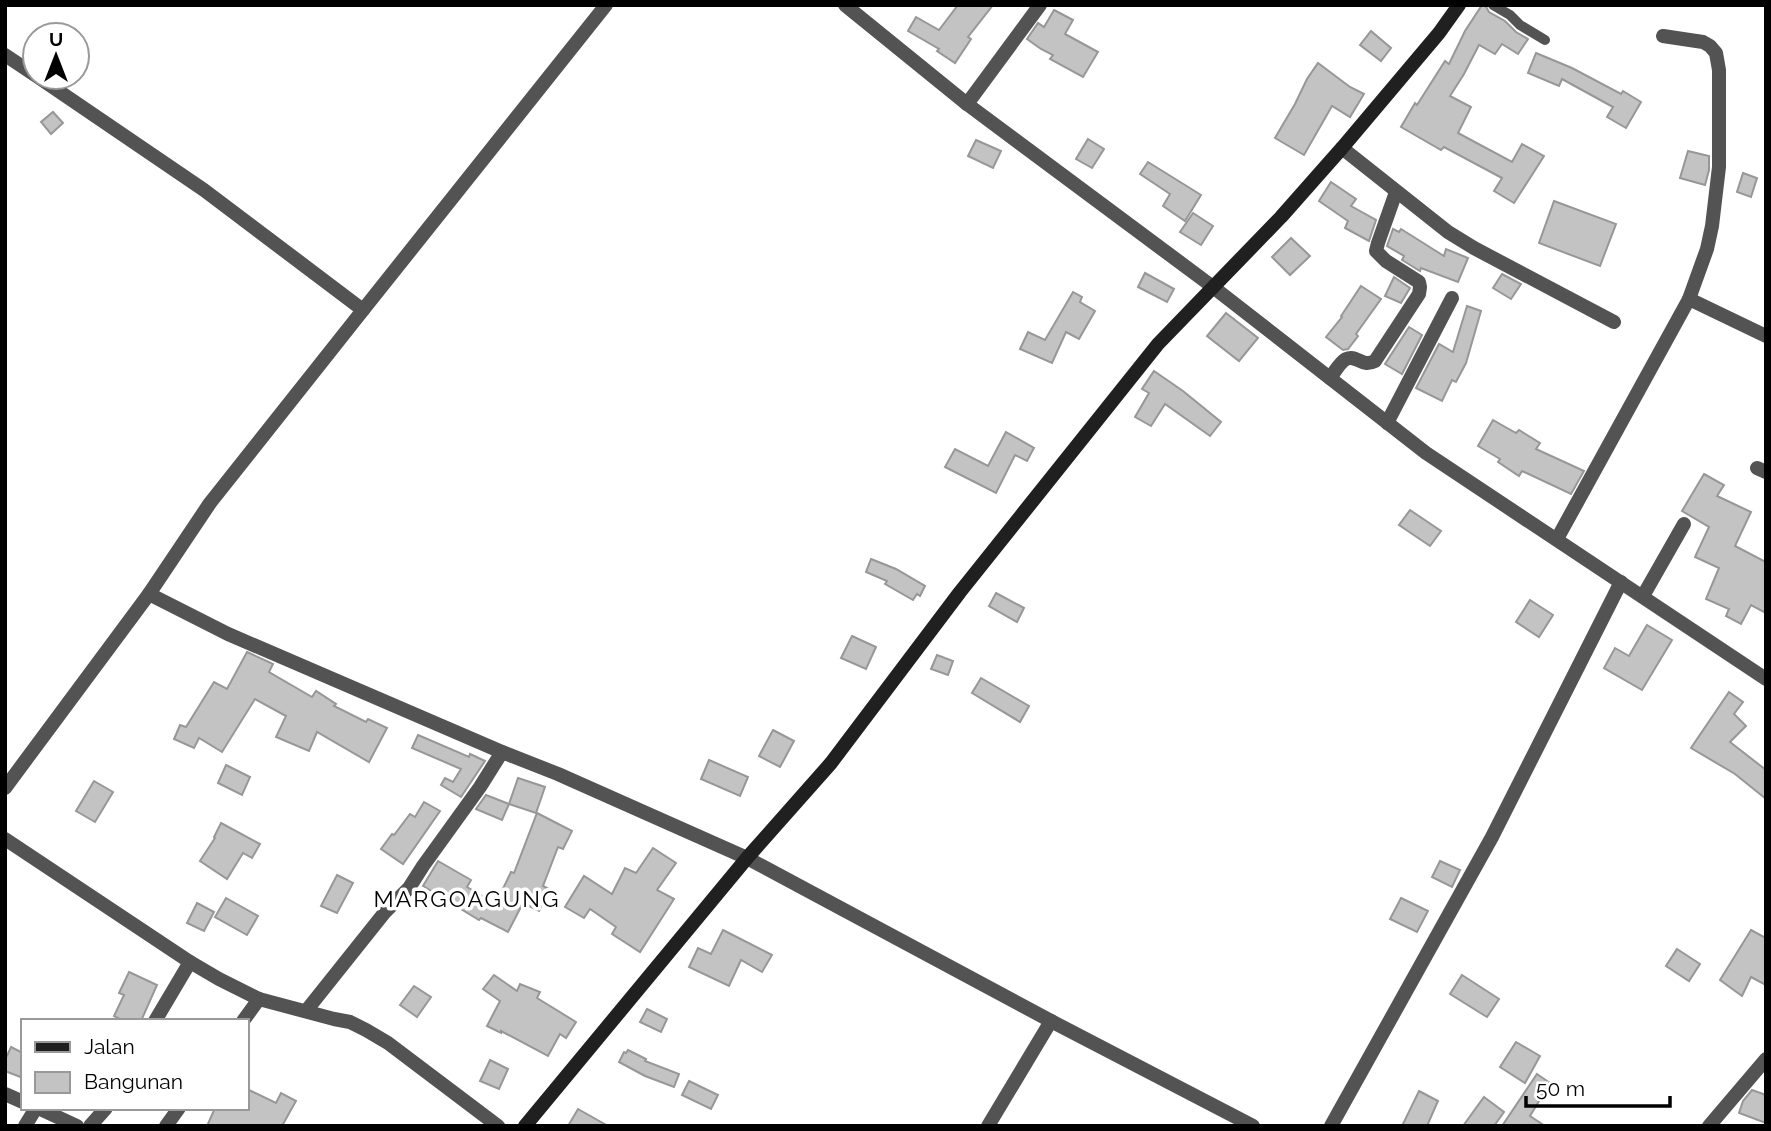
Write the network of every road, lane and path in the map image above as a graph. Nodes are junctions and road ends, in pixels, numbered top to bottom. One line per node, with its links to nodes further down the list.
1 (606, 5): 17 (street)
2 (845, 5): 11 (street)
3 (1040, 5): 11 (street)
4 (1459, 5): 12 (street)
5 (1493, 5): 7 (lane)
6 (1663, 36): 16 (street)
7 (1545, 40)
8 (5, 55): 9 (street)
9 (21, 66)
10 (58, 91): 17 (street)
11 (967, 104): 14 (street)
12 (1342, 148): 13 (street); 14 (street)
13 (1396, 192): 18 (street); 20 (street)
14 (1213, 287): 20 (street); 31 (street)
15 (1452, 298): 21 (street)
16 (1689, 299): 19 (street); 23 (street)
17 (363, 310): 25 (street)
18 (1614, 322)
19 (1766, 336)
20 (1330, 378): 21 (street)
21 (1387, 423): 23 (street)
22 (1684, 524): 26 (street)
23 (1557, 539): 24 (street)
24 (1621, 582): 26 (street); 53 (street)
25 (149, 594): 28 (street); 29 (street)
26 (1643, 596): 27 (street)
27 (1766, 679)
28 (502, 752): 31 (street); 34 (street)
29 (5, 788)
30 (5, 839): 32 (street)
31 (747, 858): 37 (street); 50 (street)
32 (191, 962): 33 (street); 35 (street)
33 (259, 999): 34 (street); 36 (street)
34 (306, 1011): 49 (street)
35 (156, 1019)
36 (244, 1019)
37 (1051, 1021): 51 (street); 52 (street)
38 (1766, 1059): 54 (street)
39 (5, 1094): 40 (street)
40 (21, 1101)
41 (36, 1110): 45 (street)
42 (41, 1110): 46 (street)
43 (104, 1110): 47 (street)
44 (178, 1110): 48 (street)
45 (25, 1126)
46 (77, 1126)
47 (90, 1126)
48 (166, 1126)
49 (498, 1126)
50 (525, 1126)
51 (988, 1126)
52 (1252, 1126)
53 (1331, 1126)
54 (1709, 1126)

